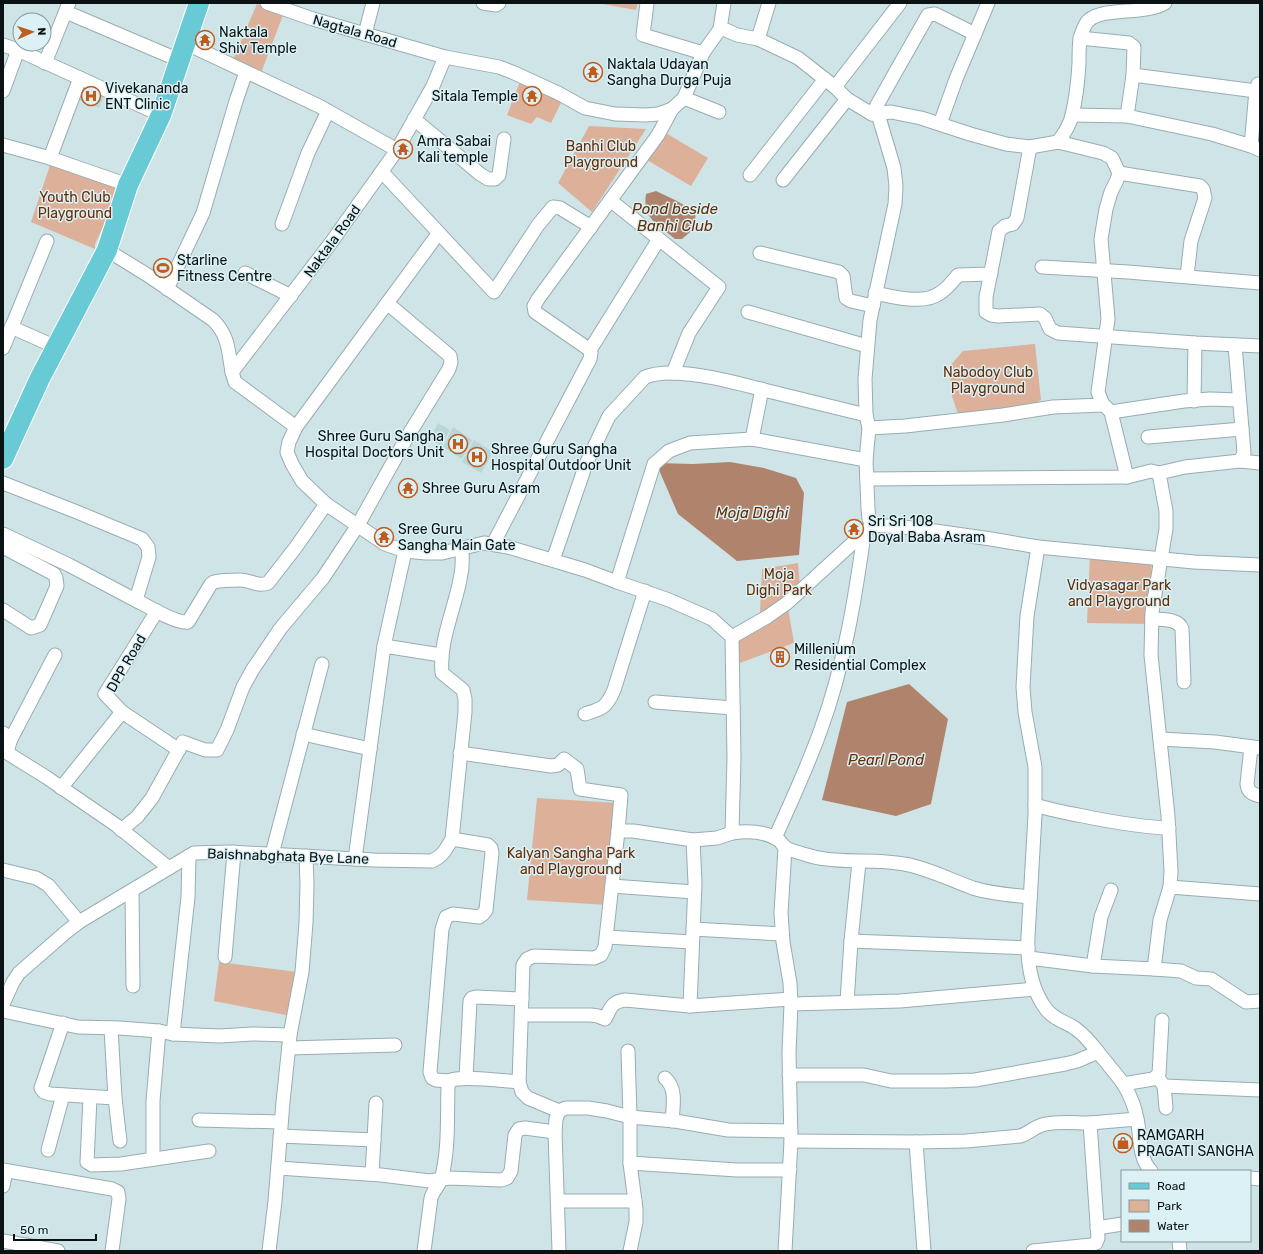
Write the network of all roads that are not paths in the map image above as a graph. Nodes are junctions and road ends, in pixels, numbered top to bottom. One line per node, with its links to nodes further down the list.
1 (200, 3): 22 (main road)
2 (267, 3): 12 (street, Nagtala Road)
3 (373, 3): 16 (street)
4 (483, 3): 5 (street)
5 (499, 3)
6 (647, 3): 23 (street)
7 (724, 3): 15 (street)
8 (769, 3): 19 (street)
9 (900, 3): 29 (street)
10 (988, 3): 17 (street)
11 (1165, 3): 13 (street)
12 (288, 6): 16 (street, Nagtala Road)
13 (1126, 7): 18 (street)
14 (68, 8): 22 (street); 25 (street)
15 (720, 29): 19 (street); 23 (street, Nagtala Road)
16 (365, 34): 24 (street, Nagtala Road)
17 (975, 34): 38 (street); 42 (street)
18 (1080, 38): 27 (street); 39 (street)
19 (758, 40): 29 (street)
20 (17, 52): 31 (street)
21 (22, 52): 25 (street)
22 (182, 52): 26 (street); 37 (main road)
23 (703, 53): 32 (street, Nagtala Road)
24 (445, 57): 34 (street, Nagtala Road); 41 (street)
25 (45, 63): 28 (street)
26 (246, 72): 35 (street); 69 (street)
27 (1133, 75): 30 (street); 40 (street)
28 (80, 78): 37 (street); 49 (street)
29 (830, 83): 33 (street); 52 (street)
30 (1258, 87): 47 (street)
31 (3, 91)
32 (684, 98): 34 (street, Nagtala Road); 36 (street)
33 (847, 99): 38 (street); 53 (street)
34 (672, 109): 55 (street)
35 (328, 111): 48 (street); 56 (street)
36 (719, 112)
37 (161, 114): 54 (main road)
38 (875, 114): 42 (street); 71 (street)
39 (1072, 116): 40 (street); 44 (street)
40 (1127, 116): 47 (street)
41 (414, 119): 43 (street); 48 (street)
42 (940, 124): 46 (street)
43 (504, 140)
44 (1058, 142): 46 (street); 51 (street)
45 (3, 145): 49 (street)
46 (1030, 147): 66 (street)
47 (1255, 148)
48 (397, 150): 50 (street, Naktala Road)
49 (50, 158): 54 (street)
50 (382, 172): 58 (street); 70 (street, Naktala Road)
51 (1119, 173): 64 (street); 67 (street)
52 (750, 175)
53 (783, 180)
54 (128, 185): 61 (main road)
55 (610, 200): 57 (street); 59 (street)
56 (282, 224)
57 (591, 227): 58 (street); 82 (street)
58 (438, 234): 72 (street)
59 (659, 239): 82 (street); 84 (street)
60 (47, 241): 74 (street)
61 (107, 250): 69 (street); 80 (main road)
62 (760, 253): 71 (street)
63 (1042, 266): 64 (street)
64 (1104, 271): 67 (street); 75 (street)
65 (245, 273): 70 (street)
66 (991, 274): 71 (street); 75 (street)
67 (1187, 276): 68 (street)
68 (1260, 283)
69 (168, 289): 83 (street)
70 (291, 296): 83 (street, Naktala Road)
71 (874, 300): 77 (street)
72 (387, 303): 90 (street); 105 (street)
73 (748, 312): 77 (street)
74 (11, 327): 80 (street); 81 (street)
75 (1105, 336): 76 (street); 88 (street)
76 (1195, 343): 78 (street); 86 (street)
77 (868, 346): 89 (street)
78 (1235, 346): 79 (street); 87 (street)
79 (1260, 346)
80 (56, 347): 93 (main road)
81 (3, 348)
82 (590, 350): 108 (street)
83 (232, 372): 90 (street)
84 (673, 373): 85 (street); 114 (street)
85 (762, 389): 89 (street); 95 (street)
86 (1194, 400): 87 (street); 88 (street)
87 (1239, 400): 92 (street)
88 (1107, 408): 91 (street); 101 (street)
89 (866, 415): 91 (street)
90 (296, 427): 104 (street)
91 (869, 428): 97 (street)
92 (1242, 429): 94 (street); 98 (street)
93 (8, 434): 96 (main road)
94 (1148, 437)
95 (752, 439): 97 (street); 116 (street)
96 (3, 458)
97 (866, 460): 102 (street)
98 (1240, 461): 99 (street); 100 (street)
99 (1260, 463)
100 (1159, 473): 101 (street); 113 (street)
101 (1127, 477): 102 (street)
102 (867, 479): 106 (street)
103 (3, 483): 118 (street)
104 (326, 504): 105 (street); 120 (street)
105 (358, 525): 112 (street); 137 (street)
106 (868, 529): 110 (street); 122 (street); 146 (street)
107 (3, 534): 118 (street)
108 (493, 544): 111 (street); 114 (street)
109 (3, 547): 119 (street)
110 (1038, 547): 113 (street); 141 (street)
111 (462, 549): 112 (street); 124 (street)
112 (405, 551): 123 (street)
113 (1161, 558): 115 (street); 121 (street)
114 (553, 560): 116 (street)
115 (1260, 565)
116 (617, 582): 117 (street)
117 (645, 591): 122 (street); 131 (street)
118 (139, 602): 120 (street)
119 (3, 610)
120 (157, 611): 130 (street, DPP Road)
121 (1152, 619): 127 (street); 134 (street)
122 (732, 637): 129 (street)
123 (384, 646): 124 (street); 136 (street)
124 (442, 655): 138 (street)
125 (55, 656): 133 (street)
126 (322, 664): 132 (street)
127 (1184, 682)
128 (655, 702): 129 (street)
129 (733, 708): 145 (street)
130 (122, 712): 137 (street); 139 (street)
131 (585, 714)
132 (303, 734): 136 (street); 151 (street)
133 (7, 736): 139 (street)
134 (1160, 739): 135 (street); 142 (street)
135 (1256, 748): 140 (street)
136 (370, 749): 154 (street)
137 (179, 750): 143 (street)
138 (460, 752): 144 (street); 147 (street)
139 (61, 788): 143 (street)
140 (1260, 796)
141 (1035, 805): 142 (street); 164 (street)
142 (1169, 828): 159 (street)
143 (121, 830): 156 (street)
144 (618, 832): 148 (street); 158 (street)
145 (732, 834): 146 (street); 148 (street)
146 (775, 838): 149 (street)
147 (452, 839): 154 (street, Baishnabghata Bye Lane); 197 (street)
148 (693, 840): 162 (street)
149 (785, 848): 155 (street); 167 (street)
150 (234, 852): 151 (street, Baishnabghata Bye Lane); 152 (street, Baishnabghata Bye Lane); 172 (street)
151 (272, 854): 153 (street, Baishnabghata Bye Lane)
152 (189, 856): 156 (street, Baishnabghata Bye Lane); 189 (street)
153 (306, 856): 154 (street, Baishnabghata Bye Lane); 190 (street)
154 (355, 859)
155 (859, 862): 164 (street); 169 (street)
156 (169, 868): 161 (street, Baishnabghata Bye Lane)
157 (3, 870): 165 (street)
158 (612, 886): 162 (street); 168 (street)
159 (1170, 887): 163 (street); 174 (street)
160 (1111, 890): 173 (street)
161 (132, 891): 165 (street, Baishnabghata Bye Lane); 175 (street)
162 (694, 892): 166 (street)
163 (1260, 894)
164 (1030, 897): 171 (street)
165 (79, 922): 181 (street, Baishnabghata Bye Lane)
166 (693, 929): 167 (street); 170 (street)
167 (782, 934): 178 (street)
168 (606, 937): 170 (street); 177 (street)
169 (851, 941): 171 (street); 180 (street)
170 (692, 942): 182 (street)
171 (1028, 953): 173 (street); 176 (street)
172 (225, 957)
173 (1093, 966): 174 (street)
174 (1154, 969): 179 (street)
175 (133, 986)
176 (1035, 989): 180 (street); 193 (street)
177 (522, 998): 184 (street); 195 (street)
178 (791, 1001): 180 (street); 182 (street); 194 (street)
179 (1260, 1001)
180 (848, 1002)
181 (3, 1004)
182 (690, 1006): 184 (street)
183 (3, 1011): 186 (street)
184 (522, 1015): 199 (street)
185 (1162, 1020): 198 (street)
186 (63, 1023): 187 (street); 202 (street)
187 (110, 1028): 188 (street); 204 (street)
188 (159, 1031): 189 (street); 222 (street)
189 (173, 1034): 190 (street)
190 (290, 1041): 191 (street); 212 (street)
191 (395, 1045)
192 (628, 1051): 208 (street)
193 (1098, 1052): 194 (street); 200 (street)
194 (789, 1075): 216 (street)
195 (466, 1078): 197 (street); 199 (street)
196 (665, 1078): 211 (street)
197 (449, 1081): 229 (street)
198 (1160, 1081): 200 (street); 201 (street); 206 (street)
199 (519, 1082): 207 (street)
200 (1123, 1084): 209 (street)
201 (1260, 1090)
202 (63, 1095): 203 (street); 220 (street)
203 (90, 1098): 204 (street); 222 (street)
204 (115, 1098): 218 (street)
205 (376, 1103): 217 (street)
206 (1166, 1108)
207 (558, 1111): 208 (street); 214 (street)
208 (630, 1117): 211 (street); 223 (street)
209 (1137, 1119): 213 (street); 227 (street)
210 (199, 1120): 212 (street)
211 (672, 1121): 216 (street)
212 (281, 1122): 215 (street)
213 (1090, 1123): 219 (street); 234 (street)
214 (555, 1132): 229 (street); 231 (street)
215 (280, 1136): 217 (street); 224 (street)
216 (791, 1136): 219 (street); 226 (street)
217 (374, 1140): 228 (street)
218 (120, 1141)
219 (916, 1142): 245 (street)
220 (48, 1150)
221 (209, 1150): 222 (street)
222 (153, 1158)
223 (630, 1163): 226 (street); 232 (street)
224 (278, 1168): 228 (street); 240 (street)
225 (4, 1170): 230 (street); 239 (street)
226 (790, 1170): 244 (street)
227 (1150, 1170)
228 (372, 1174): 229 (street)
229 (442, 1178): 241 (street)
230 (3, 1186)
231 (558, 1201): 232 (street); 242 (street)
232 (635, 1202): 243 (street)
233 (1121, 1224): 234 (street)
234 (1097, 1228): 237 (street)
235 (3, 1241): 236 (street)
236 (37, 1249): 238 (street)
237 (1062, 1249): 246 (street)
238 (58, 1251)
239 (112, 1251)
240 (269, 1251)
241 (424, 1251)
242 (559, 1251)
243 (630, 1251)
244 (785, 1251)
245 (924, 1251)
246 (1033, 1251)

